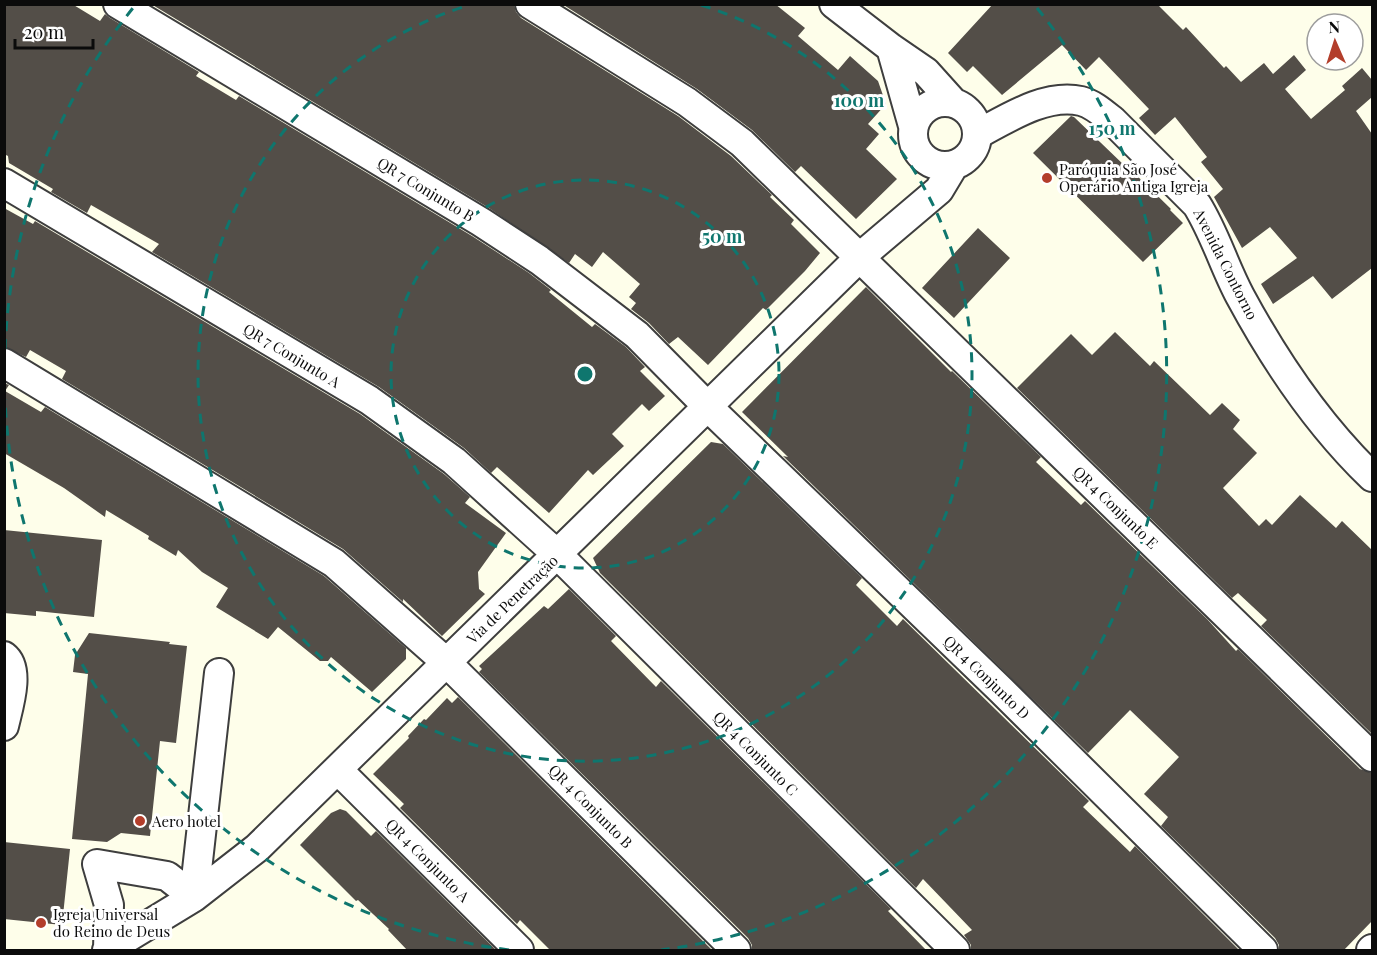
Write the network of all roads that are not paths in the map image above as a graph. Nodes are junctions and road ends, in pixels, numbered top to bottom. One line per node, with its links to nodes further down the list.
1 (118, 4): 14 (street, QR 7 Conjunto B)
2 (530, 4): 12 (street)
3 (834, 4): 4 (street)
4 (891, 48): 5 (street); 6 (street)
5 (953, 102): 6 (street); 7 (street)
6 (913, 126): 8 (street)
7 (978, 134): 9 (street); 15 (street, Avenida Contorno)
8 (926, 160): 9 (street); 11 (street, Via de Penetração)
9 (954, 165): 11 (street, Via de Penetração)
10 (4, 183): 16 (street, QR 7 Conjunto A)
11 (899, 223): 12 (street, Via de Penetração)
12 (860, 257): 14 (street, Via de Penetração); 21 (street, QR 4 Conjunto E)
13 (4, 363): 18 (street)
14 (708, 407): 16 (street, Via de Penetração); 28 (street, QR 4 Conjunto D)
15 (1372, 477)
16 (558, 555): 18 (street, Via de Penetração); 27 (street, QR 4 Conjunto C)
17 (4, 656): 20 (street)
18 (446, 662): 22 (street, Via de Penetração); 26 (street, QR 4 Conjunto B)
19 (219, 673): 23 (street)
20 (4, 726)
21 (1372, 757)
22 (338, 770): 23 (street, Via de Penetração); 25 (street, QR 4 Conjunto A)
23 (194, 897): 24 (street, Via de Penetração); 24 (street)
24 (107, 950)
25 (519, 951)
26 (736, 951)
27 (955, 951)
28 (1263, 951)

